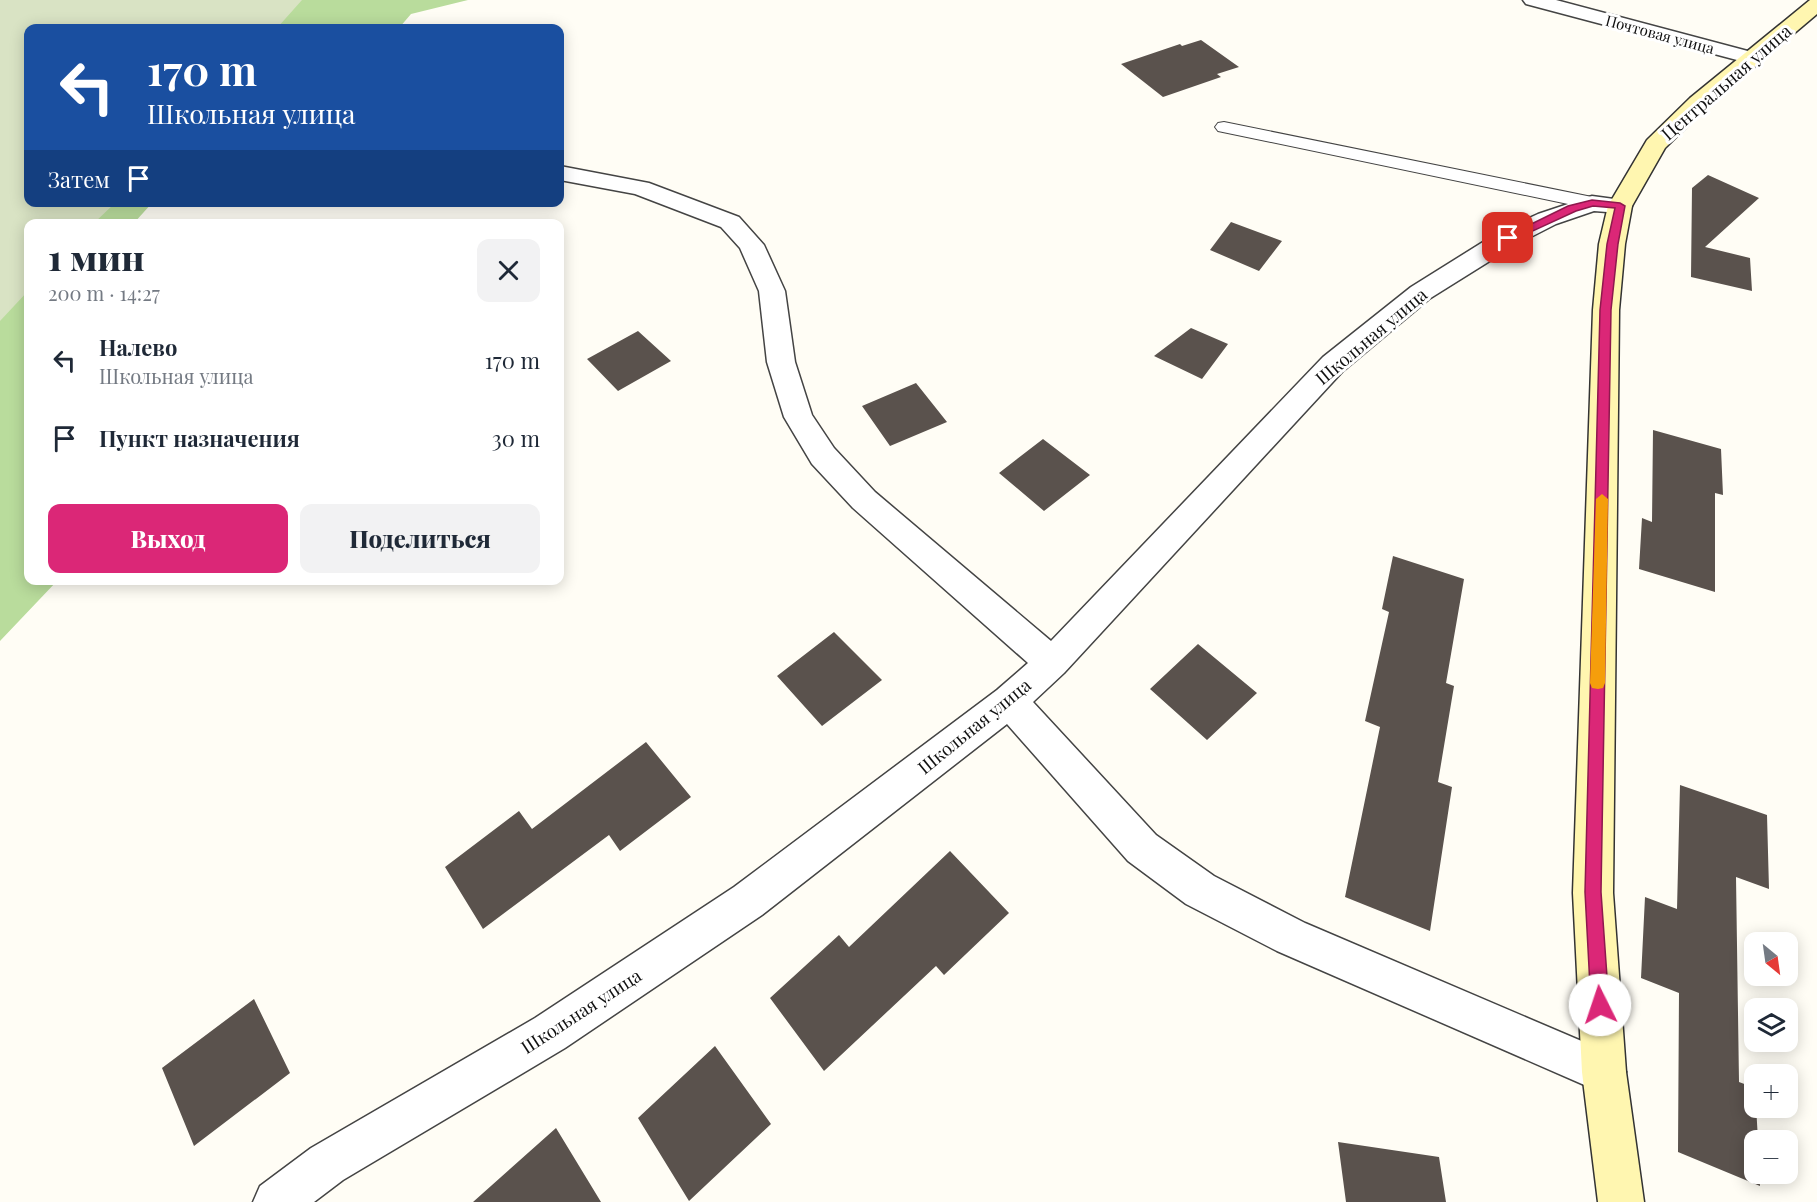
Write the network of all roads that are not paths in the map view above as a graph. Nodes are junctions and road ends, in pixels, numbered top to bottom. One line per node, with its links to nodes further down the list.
1 (1533, 0): 3 (street, Почтовая улица)
2 (1817, 4): 3 (street, Центральная улица)
3 (1752, 58): 6 (street, Центральная улица)
4 (1224, 127): 6 (lane)
5 (564, 174): 7 (street)
6 (1606, 204): 7 (street, Школьная улица); 9 (street, Центральная улица)
7 (1052, 663): 8 (street, Школьная улица)
8 (1009, 701): 9 (street); 10 (street, Школьная улица)
9 (1604, 1072): 11 (street, Центральная улица)
10 (276, 1202)
11 (1621, 1202)

